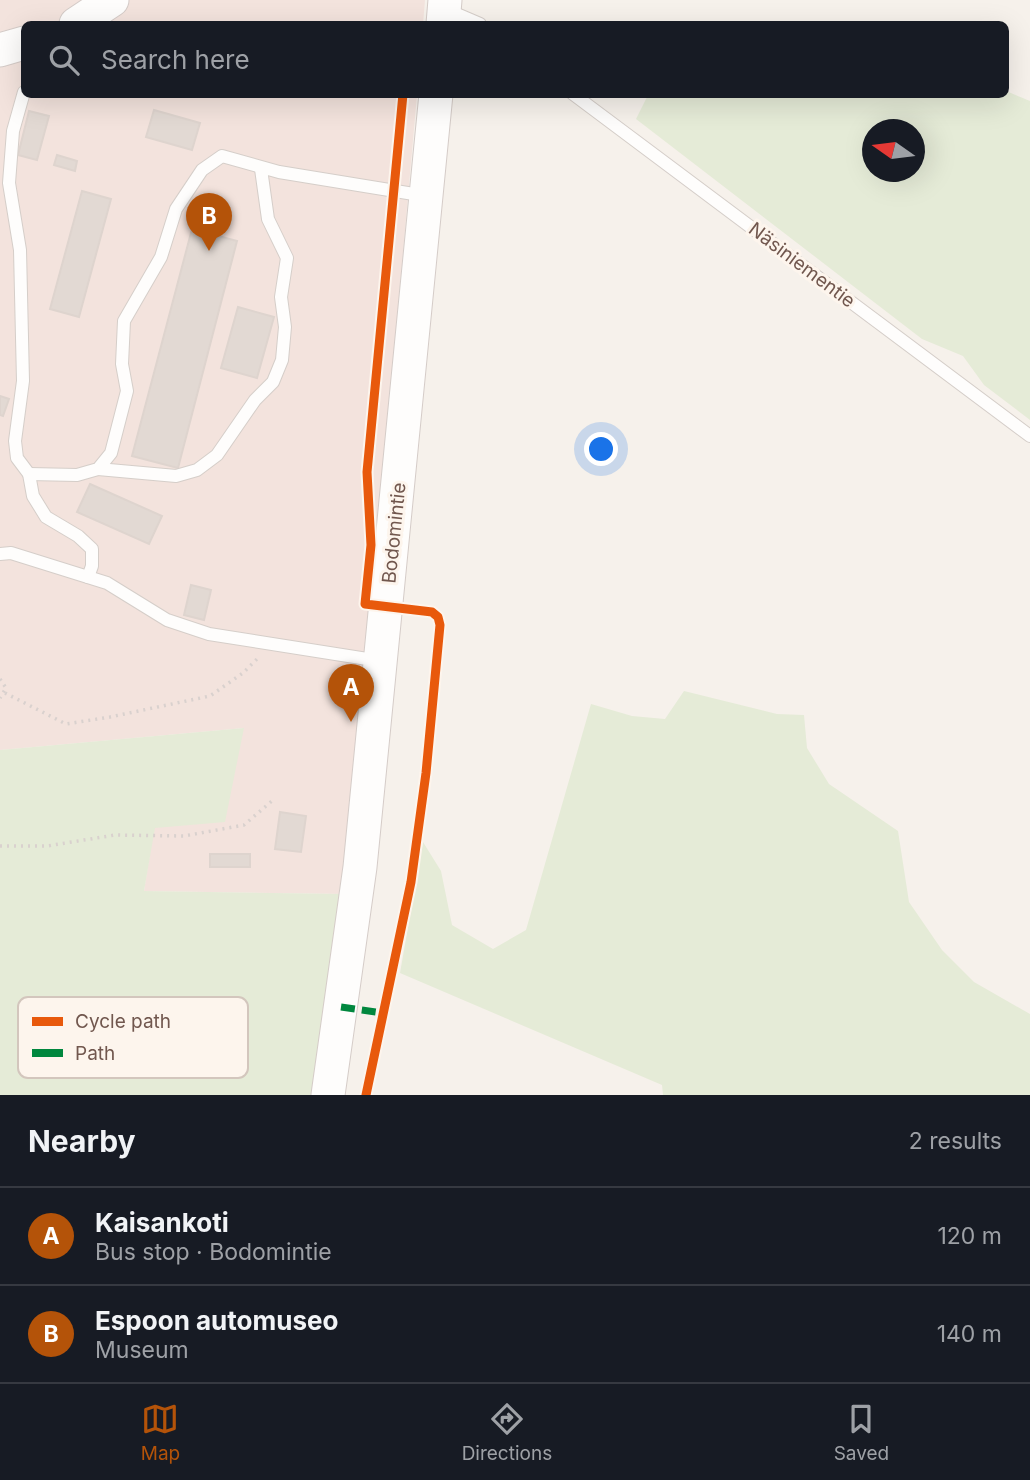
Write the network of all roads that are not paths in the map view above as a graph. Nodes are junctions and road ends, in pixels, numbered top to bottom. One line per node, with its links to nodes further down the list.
1 (112, 0): 3 (main road)
2 (444, 11): 4 (lane)
3 (80, 21)
4 (476, 21)
5 (21, 44): 6 (main road)
6 (0, 50)
7 (22, 98): 11 (lane)
8 (436, 98): 12 (main road, Bodomintie)
9 (578, 98): 13 (lane, Näsiniementie)
10 (261, 169): 12 (lane); 14 (lane); 14 (lane)
11 (4, 180): 15 (lane)
12 (427, 196): 18 (main road, Bodomintie)
13 (1030, 436)
14 (98, 469): 15 (lane)
15 (29, 474): 17 (lane)
16 (0, 554): 17 (lane)
17 (88, 578): 18 (lane)
18 (381, 661): 19 (main road, Bodomintie)
19 (328, 1095)

